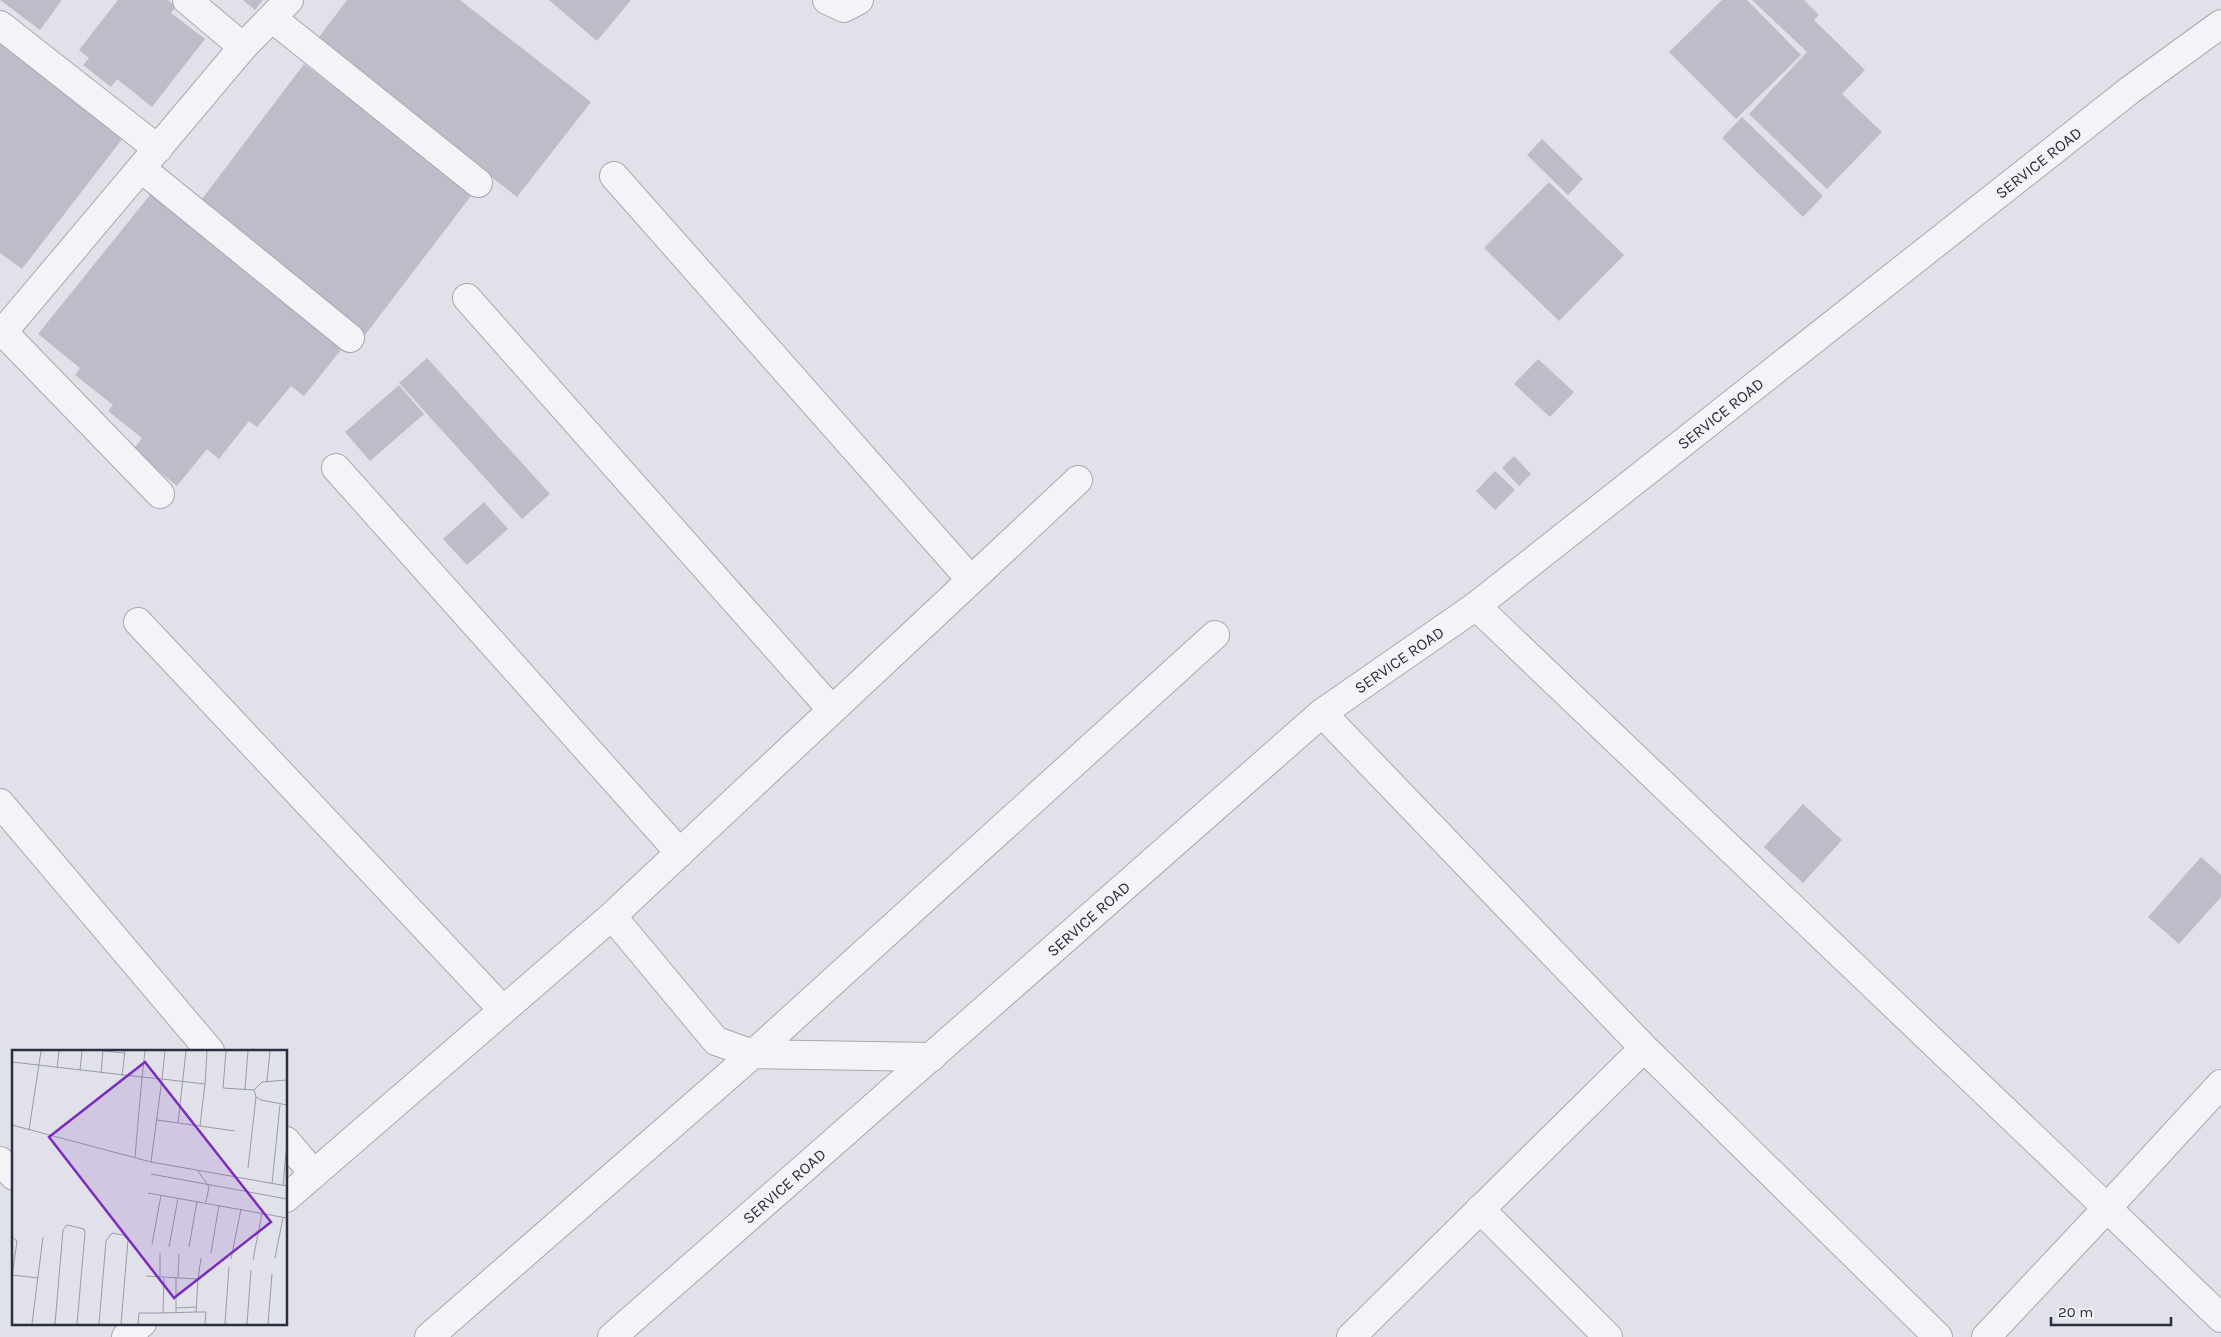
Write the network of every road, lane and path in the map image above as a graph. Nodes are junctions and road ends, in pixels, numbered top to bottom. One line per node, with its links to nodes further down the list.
1 (187, 0): 7 (street)
2 (827, 0): 3 (street)
3 (860, 0)
4 (281, 9): 7 (street); 10 (street)
5 (2221, 24): 18 (street, SERVICE ROAD)
6 (0, 25): 8 (street)
7 (244, 47): 8 (street)
8 (150, 159): 12 (street); 13 (street)
9 (614, 176): 17 (street)
10 (478, 183)
11 (467, 298): 21 (street)
12 (2, 330): 16 (street)
13 (350, 338)
14 (336, 468): 24 (street)
15 (1078, 480): 17 (street)
16 (160, 494)
17 (971, 580): 21 (street)
18 (1476, 606): 22 (street, SERVICE ROAD); 37 (street)
19 (138, 622): 26 (street)
20 (1215, 635): 29 (street)
21 (832, 710): 24 (street)
22 (1322, 713): 27 (street); 30 (street, SERVICE ROAD)
23 (0, 804): 28 (street)
24 (680, 853): 25 (street)
25 (612, 916): 26 (street); 29 (street)
26 (503, 1010): 35 (street)
27 (1644, 1048): 38 (street); 46 (street)
28 (209, 1050)
29 (753, 1054): 30 (street); 42 (street)
30 (932, 1057): 43 (street, SERVICE ROAD)
31 (2221, 1084): 37 (street)
32 (288, 1143): 35 (street)
33 (0, 1161): 34 (street)
34 (12, 1174)
35 (314, 1174): 36 (street)
36 (288, 1196)
37 (2107, 1208): 39 (street); 47 (street)
38 (1480, 1209): 44 (street); 45 (street)
39 (2221, 1318)
40 (141, 1324): 41 (street)
41 (126, 1337)
42 (429, 1337)
43 (612, 1337)
44 (1351, 1337)
45 (1608, 1337)
46 (1938, 1337)
47 (1986, 1337)

